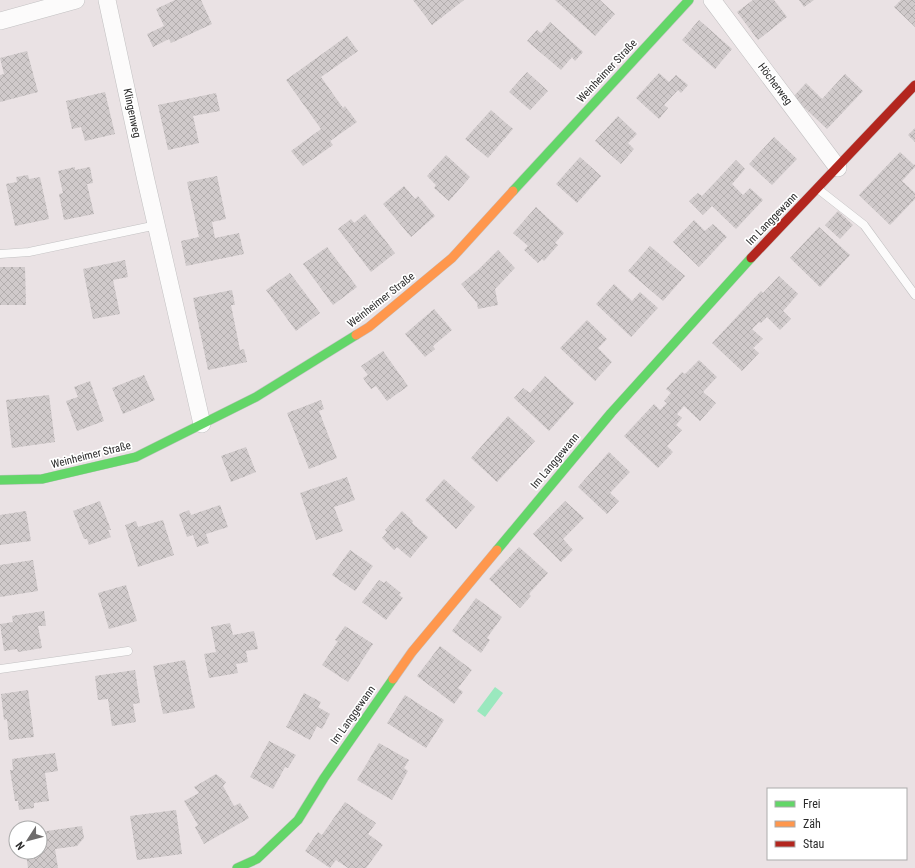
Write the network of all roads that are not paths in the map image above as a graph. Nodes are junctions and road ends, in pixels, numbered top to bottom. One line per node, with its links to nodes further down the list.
1 (76, 0): 5 (street)
2 (107, 0): 9 (street, Klingenweg)
3 (689, 0): 12 (street, Weinheimer Straße)
4 (712, 0): 7 (street, Höcherweg)
5 (0, 21)
6 (915, 85): 7 (street, Im Langgewann)
7 (838, 168): 8 (street, Im Langgewann)
8 (818, 189): 11 (lane); 16 (street, Im Langgewann)
9 (157, 225): 10 (lane); 12 (street, Klingenweg)
10 (0, 254)
11 (915, 295)
12 (202, 424): 13 (street, Weinheimer Straße)
13 (0, 480)
14 (128, 651): 15 (lane)
15 (0, 669)
16 (237, 868)

